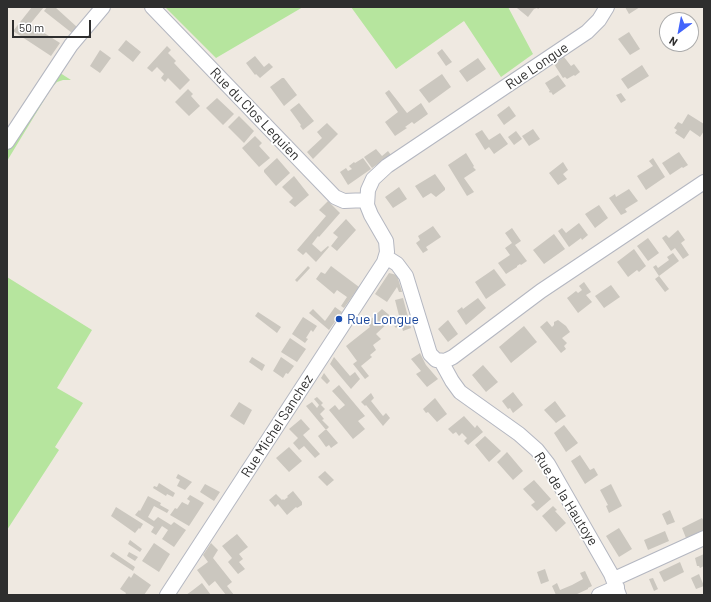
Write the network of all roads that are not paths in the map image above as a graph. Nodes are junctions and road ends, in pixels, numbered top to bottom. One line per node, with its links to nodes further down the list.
1 (103, 7): 4 (street)
2 (152, 7): 6 (street, Rue du Clos Lequien)
3 (607, 7): 6 (street, Rue Longue)
4 (7, 142)
5 (704, 182): 8 (street)
6 (366, 200): 7 (street)
7 (386, 257): 8 (street, Rue de la Hautoye); 11 (street, Rue Michel Sanchez)
8 (441, 361): 10 (street, Rue de la Hautoye)
9 (704, 538): 10 (street)
10 (617, 587): 12 (street)
11 (167, 595)
12 (599, 595)

